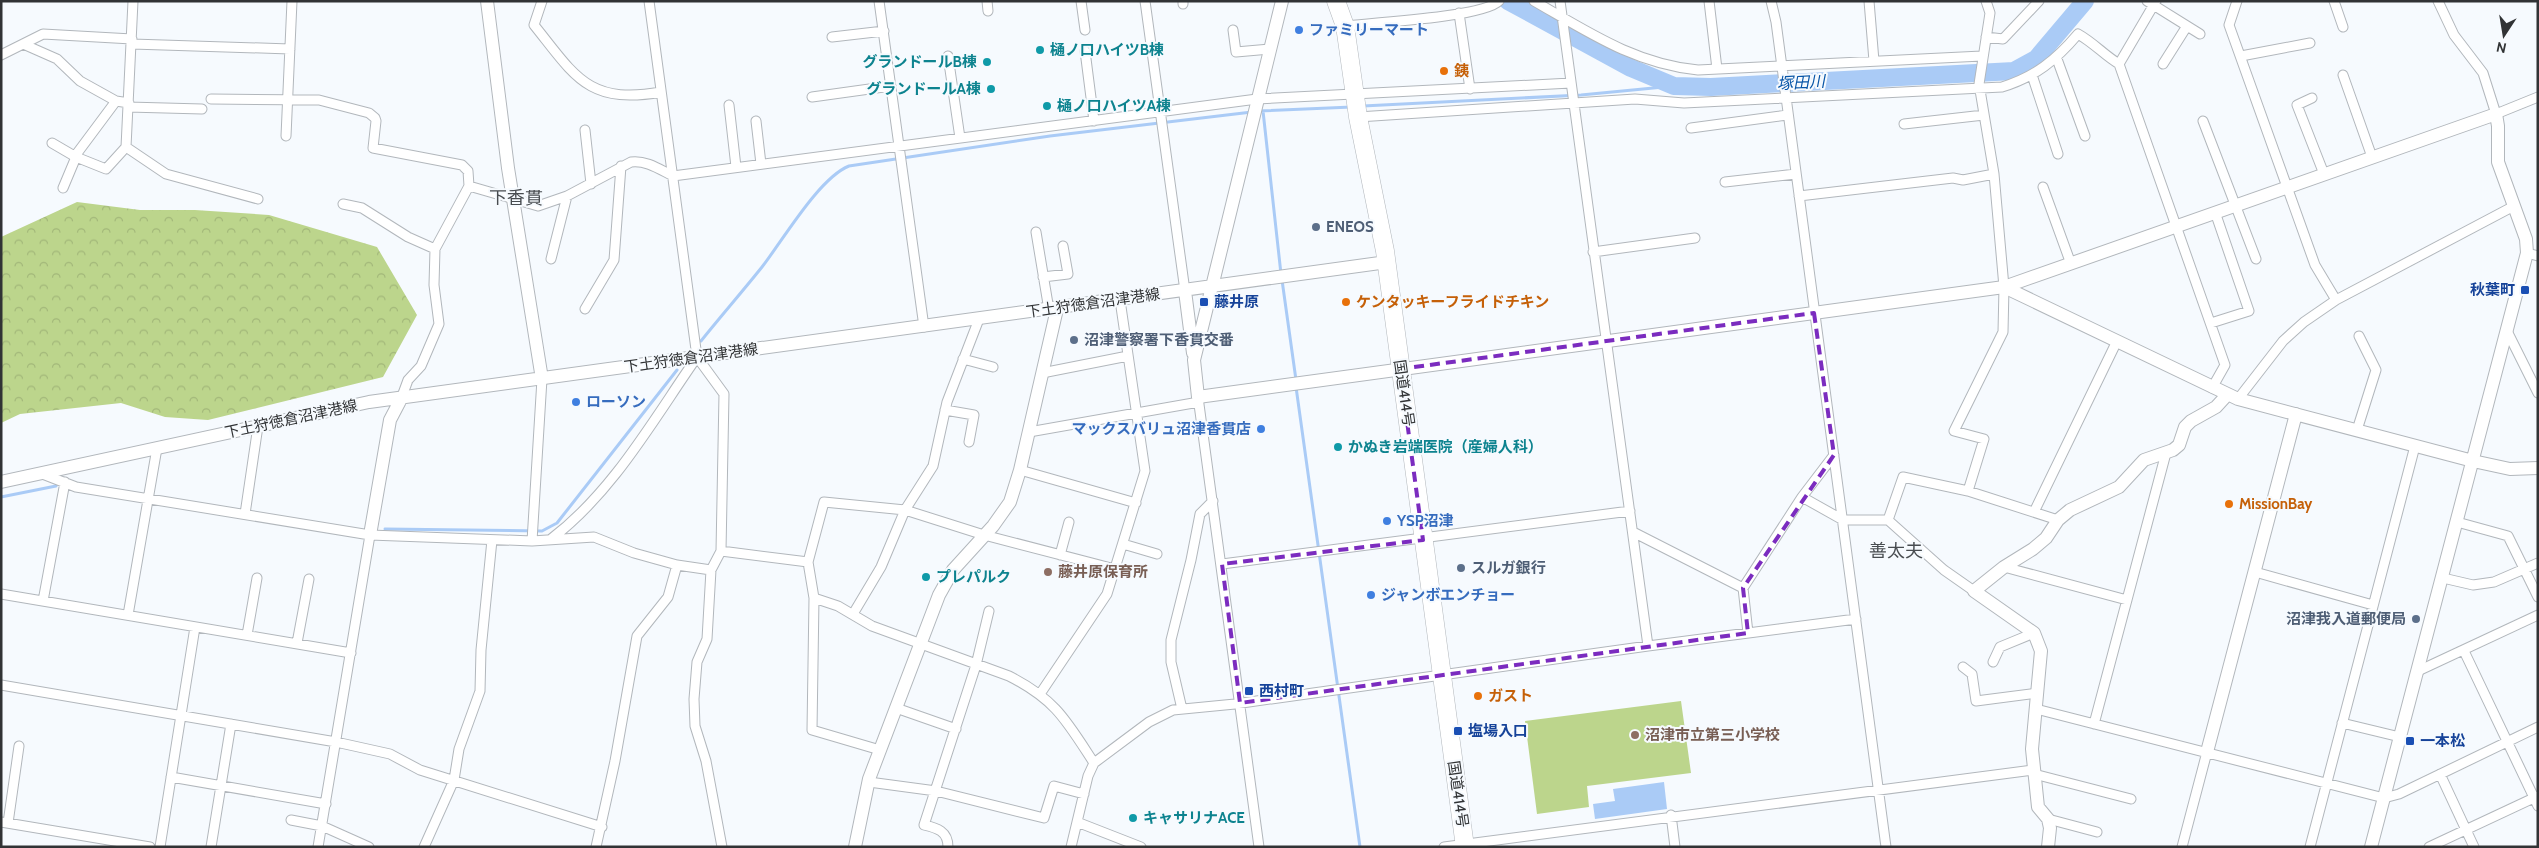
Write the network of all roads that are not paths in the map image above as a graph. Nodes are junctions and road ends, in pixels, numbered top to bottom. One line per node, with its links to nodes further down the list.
1 (133, 1): 36 (street)
2 (292, 1): 39 (street)
3 (487, 1): 108 (street)
4 (542, 1): 58 (street)
5 (649, 1): 58 (street)
6 (879, 1): 32 (street)
7 (986, 1): 24 (street)
8 (1081, 1): 30 (street)
9 (1145, 1): 72 (street)
10 (1282, 1): 40 (street)
11 (1336, 1): 27 (highway, 国道414号)
12 (1534, 1): 26 (street)
13 (1560, 1): 26 (street)
14 (1709, 1): 51 (street)
15 (1771, 1): 50 (street)
16 (1869, 1): 47 (street)
17 (1986, 1): 35 (street)
18 (2039, 1): 35 (street)
19 (2237, 1): 44 (street)
20 (2334, 1): 29 (street)
21 (2438, 1): 73 (street)
22 (1498, 2): 25 (street)
23 (2152, 3): 28 (street); 48 (street)
24 (988, 11)
25 (1459, 13): 27 (street); 57 (street)
26 (1563, 21): 51 (street); 54 (street)
27 (1345, 26): 59 (highway, 国道414号)
28 (2186, 26): 33 (street); 49 (street)
29 (2343, 27)
30 (1085, 30)
31 (1233, 30): 40 (street)
32 (884, 31): 34 (street); 55 (street)
33 (2200, 34)
34 (832, 37)
35 (1986, 37): 45 (street)
36 (132, 41): 38 (street); 39 (street); 69 (street)
37 (2310, 43): 44 (street)
38 (23, 44): 42 (street); 66 (street)
39 (290, 49): 67 (street)
40 (1270, 49): 65 (street)
41 (1085, 52): 78 (street)
42 (1, 55)
43 (948, 56): 85 (street)
44 (2241, 56): 102 (street)
45 (1982, 58): 47 (street); 56 (street)
46 (2057, 59): 48 (street); 52 (street); 84 (street)
47 (1874, 61): 50 (street)
48 (2119, 64): 113 (street)
49 (2163, 64)
50 (1781, 67): 51 (street); 61 (street)
51 (1717, 69)
52 (2032, 75): 56 (street); 89 (street)
53 (2343, 75): 91 (street)
54 (1571, 83): 57 (street); 68 (street)
55 (891, 86): 60 (street); 88 (street)
56 (1979, 86): 61 (street); 75 (street)
57 (1470, 89): 59 (street)
58 (661, 92): 98 (street)
59 (1355, 96): 65 (street); 76 (highway, 国道414号)
60 (812, 97)
61 (1785, 97): 68 (street); 74 (street)
62 (2538, 97): 73 (street)
63 (2312, 98): 97 (street)
64 (211, 99): 67 (street)
65 (1257, 99): 72 (street); 125 (street)
66 (116, 101): 69 (street); 90 (street)
67 (288, 101): 83 (street); 101 (street)
68 (1574, 103): 76 (street); 118 (street)
69 (128, 105): 71 (street); 87 (street)
70 (729, 105): 94 (street)
71 (202, 109)
72 (1160, 113): 78 (street); 127 (street)
73 (2496, 114): 91 (street); 111 (street)
74 (1787, 115): 81 (street); 95 (street)
75 (1984, 115): 80 (street); 96 (street)
76 (1358, 117): 122 (highway, 国道414号)
77 (756, 121): 92 (street)
78 (1094, 121): 85 (street)
79 (2203, 121): 110 (street)
80 (1904, 124)
81 (1691, 128)
82 (585, 130): 100 (street)
83 (286, 136)
84 (2085, 136)
85 (960, 138): 88 (street)
86 (52, 143): 90 (street)
87 (126, 147): 90 (street); 107 (street)
88 (900, 149): 92 (street); 135 (street)
89 (2058, 154)
90 (76, 157): 104 (street)
91 (2372, 157): 97 (street)
92 (761, 164): 94 (street)
93 (621, 166): 98 (street); 100 (street); 130 (street)
94 (736, 167): 98 (street)
95 (1796, 174): 99 (street); 106 (street)
96 (1994, 174): 106 (street); 126 (street)
97 (2324, 174): 102 (street)
98 (672, 176): 141 (street)
99 (1725, 182)
100 (591, 184): 105 (street)
101 (469, 186): 108 (street); 117 (street)
102 (2289, 186): 110 (street); 129 (street)
103 (2043, 187): 123 (street)
104 (63, 188)
105 (566, 196): 108 (street); 120 (street)
106 (1799, 196): 132 (street)
107 (258, 198)
108 (513, 199): 147 (street)
109 (343, 204): 117 (street)
110 (2237, 205): 112 (street); 121 (street)
111 (2514, 206): 119 (street); 129 (street)
112 (2215, 212): 113 (street); 134 (street)
113 (2177, 226): 123 (street); 134 (street)
114 (1036, 232): 124 (street)
115 (1695, 238): 118 (street)
116 (1063, 246): 124 (street)
117 (435, 249): 151 (street)
118 (1593, 252): 139 (street)
119 (2532, 255): 136 (street)
120 (551, 259)
121 (2256, 259)
122 (1387, 262): 125 (street, 下土狩徳倉沼津港線); 145 (highway, 国道414号)
123 (2071, 264): 126 (street)
124 (1044, 277): 131 (street)
125 (1211, 287): 127 (street, 下土狩徳倉沼津港線); 143 (street)
126 (2004, 287): 132 (street); 138 (street); 170 (street)
127 (1185, 290): 128 (street, 下土狩徳倉沼津港線); 143 (street)
128 (1120, 300): 131 (street, 下土狩徳倉沼津港線); 140 (street)
129 (2336, 300): 150 (street)
130 (585, 309)
131 (1053, 309): 133 (street, 下土狩徳倉沼津港線); 146 (street)
132 (1814, 313): 139 (street); 163 (street)
133 (979, 319): 135 (street, 下土狩徳倉沼津港線); 142 (street)
134 (2211, 323): 149 (street)
135 (924, 327): 141 (street, 下土狩徳倉沼津港線)
136 (2507, 331): 148 (street); 164 (street)
137 (2360, 336): 157 (street)
138 (2117, 341): 149 (street); 177 (street)
139 (1606, 342): 145 (street); 176 (street)
140 (1128, 356): 146 (street); 154 (street)
141 (697, 357): 147 (street, 下土狩徳倉沼津港線); 187 (street); 192 (street)
142 (963, 359): 144 (street); 153 (street)
143 (1194, 360): 152 (street)
144 (994, 367)
145 (1400, 369): 152 (street); 189 (highway, 国道414号)
146 (1042, 373): 158 (street)
147 (542, 379): 151 (street, 下土狩徳倉沼津港線); 190 (street)
148 (2537, 387)
149 (2212, 388): 150 (street)
150 (2232, 397): 155 (street); 162 (street)
151 (401, 399): 156 (street, 下土狩徳倉沼津港線); 185 (street)
152 (1198, 399): 154 (street); 173 (street)
153 (945, 410): 159 (street); 175 (street)
154 (1136, 412): 158 (street); 174 (street)
155 (2296, 414): 157 (street); 203 (street)
156 (258, 426): 161 (street, 下土狩徳倉沼津港線); 178 (street)
157 (2357, 430): 160 (street)
158 (1029, 432): 166 (street)
159 (968, 442)
160 (2415, 446): 164 (street); 214 (street)
161 (157, 448): 167 (street, 下土狩徳倉沼津港線); 172 (street)
162 (2166, 453): 181 (street); 212 (street)
163 (1834, 455): 171 (street); 179 (street)
164 (2473, 461): 165 (street); 183 (street)
165 (2538, 468)
166 (1020, 470): 174 (street); 186 (street)
167 (39, 473): 168 (street, 下土狩徳倉沼津港線); 169 (street)
168 (1, 482)
169 (65, 482): 172 (street); 213 (street)
170 (1968, 491): 177 (street); 180 (street)
171 (1802, 497): 179 (street); 207 (street)
172 (148, 498): 178 (street); 217 (street)
173 (1213, 501): 198 (street); 239 (street)
174 (1136, 503): 191 (street)
175 (905, 510): 186 (street); 195 (street); 216 (street)
176 (1630, 511): 184 (street); 189 (street)
177 (2034, 512): 181 (street)
178 (245, 514): 185 (street)
179 (1844, 520): 180 (street); 219 (street)
180 (1888, 520): 208 (street)
181 (2058, 520): 199 (street)
182 (1069, 522): 194 (street)
183 (2458, 522): 201 (street); 205 (street)
184 (1633, 532): 207 (street); 226 (street)
185 (370, 535): 188 (street); 228 (street)
186 (984, 535): 194 (street); 225 (street)
187 (551, 539): 190 (street); 197 (street)
188 (492, 540): 190 (street); 257 (street)
189 (1423, 540): 198 (street); 233 (highway, 国道414号)
190 (532, 541)
191 (1123, 544): 193 (street); 200 (street)
192 (721, 552): 195 (street); 202 (street)
193 (1156, 554)
194 (1060, 555): 200 (street)
195 (808, 562): 211 (street)
196 (2538, 563): 201 (street)
197 (677, 564): 202 (street); 274 (street)
198 (1222, 564): 237 (street)
199 (2004, 567): 208 (street); 212 (street)
200 (1116, 569): 235 (street)
201 (2524, 569): 205 (street); 210 (street)
202 (712, 570): 285 (street)
203 (2255, 572): 214 (street); 252 (street)
204 (257, 578): 223 (street)
205 (2443, 578): 232 (street)
206 (309, 579): 224 (street)
207 (1742, 588): 221 (street)
208 (1974, 591): 222 (street)
209 (1, 594): 213 (street)
210 (2538, 597)
211 (814, 598): 216 (street); 251 (street)
212 (2127, 600): 244 (street)
213 (43, 601): 217 (street)
214 (2373, 606): 242 (street)
215 (988, 611): 230 (street)
216 (853, 614): 225 (street)
217 (128, 615): 220 (street)
218 (2538, 615): 227 (street)
219 (1856, 620): 221 (street); 261 (street)
220 (195, 626): 223 (street); 241 (street)
221 (1748, 633): 226 (street)
222 (2034, 633): 229 (street); 236 (street)
223 (247, 635): 224 (street)
224 (297, 643): 228 (street)
225 (920, 645): 230 (street); 238 (street)
226 (1648, 646): 233 (street)
227 (2464, 651): 232 (street); 249 (street)
228 (350, 653): 248 (street)
229 (1993, 662)
230 (976, 665): 235 (street); 246 (street)
231 (1963, 667): 236 (street)
232 (2418, 671): 247 (street)
233 (1443, 676): 237 (street); 277 (highway, 国道414号)
234 (1, 685): 241 (street)
235 (1040, 694): 253 (street)
236 (2038, 694): 240 (street)
237 (1240, 703): 239 (street); 290 (street)
238 (896, 708): 246 (street); 251 (street)
239 (1182, 709): 253 (street)
240 (2036, 709): 244 (street); 254 (street)
241 (181, 716): 243 (street); 256 (street)
242 (2342, 723): 247 (street); 259 (street)
243 (231, 724): 248 (street); 260 (street)
244 (2094, 724): 252 (street)
245 (2538, 727): 249 (street)
246 (956, 729): 262 (street)
247 (2400, 737): 264 (street)
248 (336, 742): 257 (street); 267 (street)
249 (2508, 742): 255 (street); 266 (street)
250 (19, 746): 272 (street)
251 (880, 750): 258 (street)
252 (2207, 752): 259 (street); 295 (street)
253 (1094, 763): 263 (street)
254 (2034, 772): 261 (street); 265 (street); 269 (street)
255 (2440, 774): 264 (street); 275 (street)
256 (171, 777): 260 (street); 279 (street)
257 (454, 780): 274 (street); 283 (street)
258 (869, 782): 262 (street); 286 (street)
259 (2326, 782): 264 (street); 296 (street)
260 (221, 786): 267 (street); 280 (street)
261 (1878, 788): 268 (street); 293 (street)
262 (936, 791): 263 (street); 287 (street)
263 (1084, 794): 271 (street)
264 (2384, 798): 297 (street)
265 (2131, 799)
266 (2536, 800): 275 (street)
267 (326, 804): 273 (street)
268 (1670, 816): 277 (street); 292 (street)
269 (2048, 819): 276 (street); 294 (street)
270 (291, 820): 273 (street)
271 (1077, 822): 288 (street); 289 (street)
272 (4, 823): 278 (street)
273 (322, 826): 281 (street); 282 (street)
274 (602, 827): 284 (street)
275 (2466, 829): 298 (street); 299 (street)
276 (2097, 832)
277 (1465, 845): 291 (street)
278 (150, 847)
279 (160, 847)
280 (211, 847)
281 (318, 847)
282 (369, 847)
283 (424, 847)
284 (596, 847)
285 (722, 847)
286 (856, 847)
287 (948, 847)
288 (1071, 847)
289 (1141, 847)
290 (1259, 847)
291 (1444, 847)
292 (1675, 847)
293 (1886, 847)
294 (2048, 847)
295 (2182, 847)
296 (2310, 847)
297 (2371, 847)
298 (2429, 847)
299 (2474, 847)

